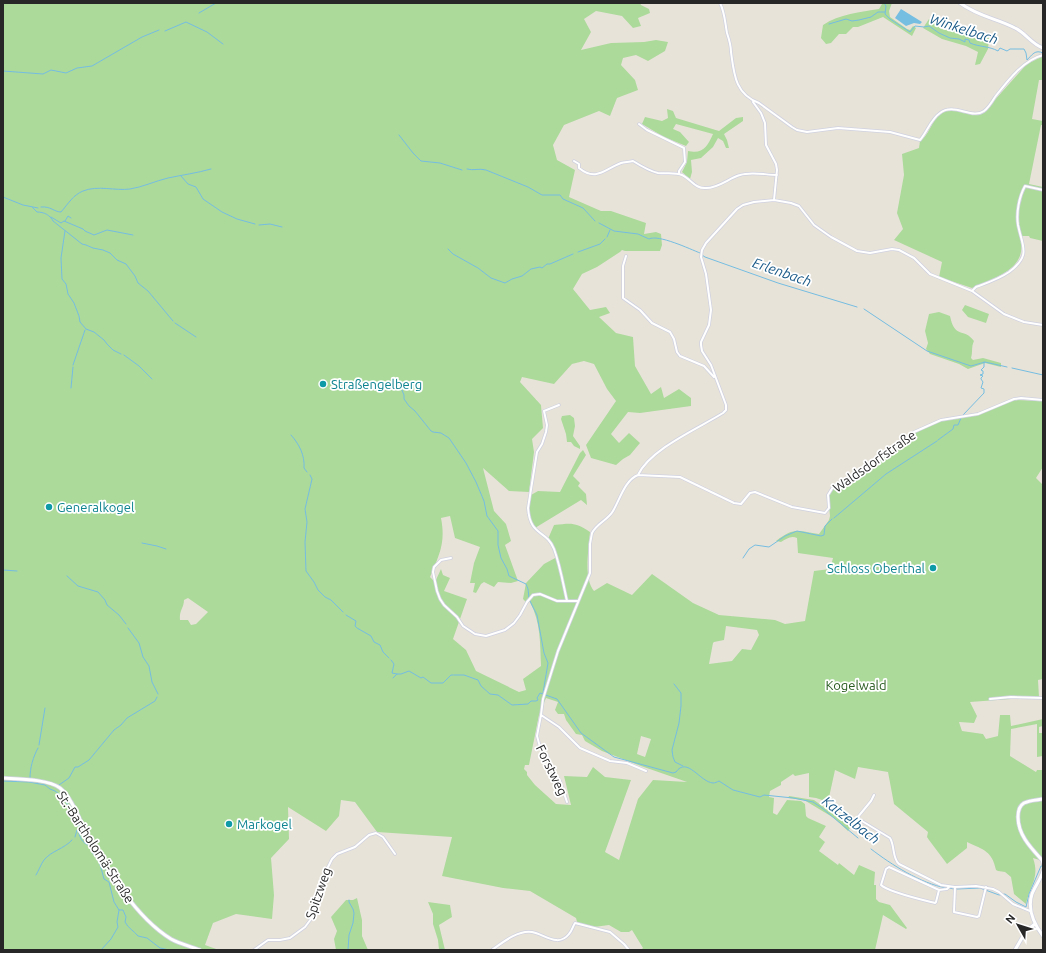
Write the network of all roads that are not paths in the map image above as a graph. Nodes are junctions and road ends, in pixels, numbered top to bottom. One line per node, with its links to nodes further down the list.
1 (720, 3): 5 (street)
2 (960, 3): 3 (street)
3 (1043, 48)
4 (1043, 55): 5 (street)
5 (753, 102): 9 (street)
6 (639, 124): 8 (street)
7 (574, 161): 8 (street)
8 (679, 174): 9 (street)
9 (777, 175): 11 (street)
10 (1043, 190): 13 (street)
11 (774, 200): 13 (street); 15 (street)
12 (626, 256): 15 (street)
13 (972, 291): 14 (street)
14 (1043, 325)
15 (715, 378): 18 (street)
16 (1043, 400): 18 (street, Waldsdorfstraße)
17 (559, 405): 20 (street)
18 (638, 475): 21 (street)
19 (451, 558): 20 (street)
20 (566, 601): 21 (street)
21 (578, 601): 24 (street, Forstweg)
22 (1043, 698): 23 (street)
23 (990, 699)
24 (541, 715): 25 (street); 29 (street, Forstweg)
25 (646, 771)
26 (3, 778): 40 (street, St.-Bartholomä-Straße)
27 (874, 795): 33 (street)
28 (1043, 799): 31 (street)
29 (566, 802)
30 (395, 854): 41 (street, Spitzweg)
31 (1043, 863)
32 (1043, 871): 37 (street)
33 (949, 886): 34 (street); 36 (street)
34 (955, 887): 35 (street); 35 (street)
35 (986, 887): 37 (street)
36 (939, 890): 36 (street)
37 (1030, 911): 38 (street)
38 (1035, 924): 39 (street); 44 (street)
39 (1043, 936)
40 (200, 950)
41 (254, 950)
42 (492, 950): 43 (street)
43 (628, 950)
44 (1015, 950)

